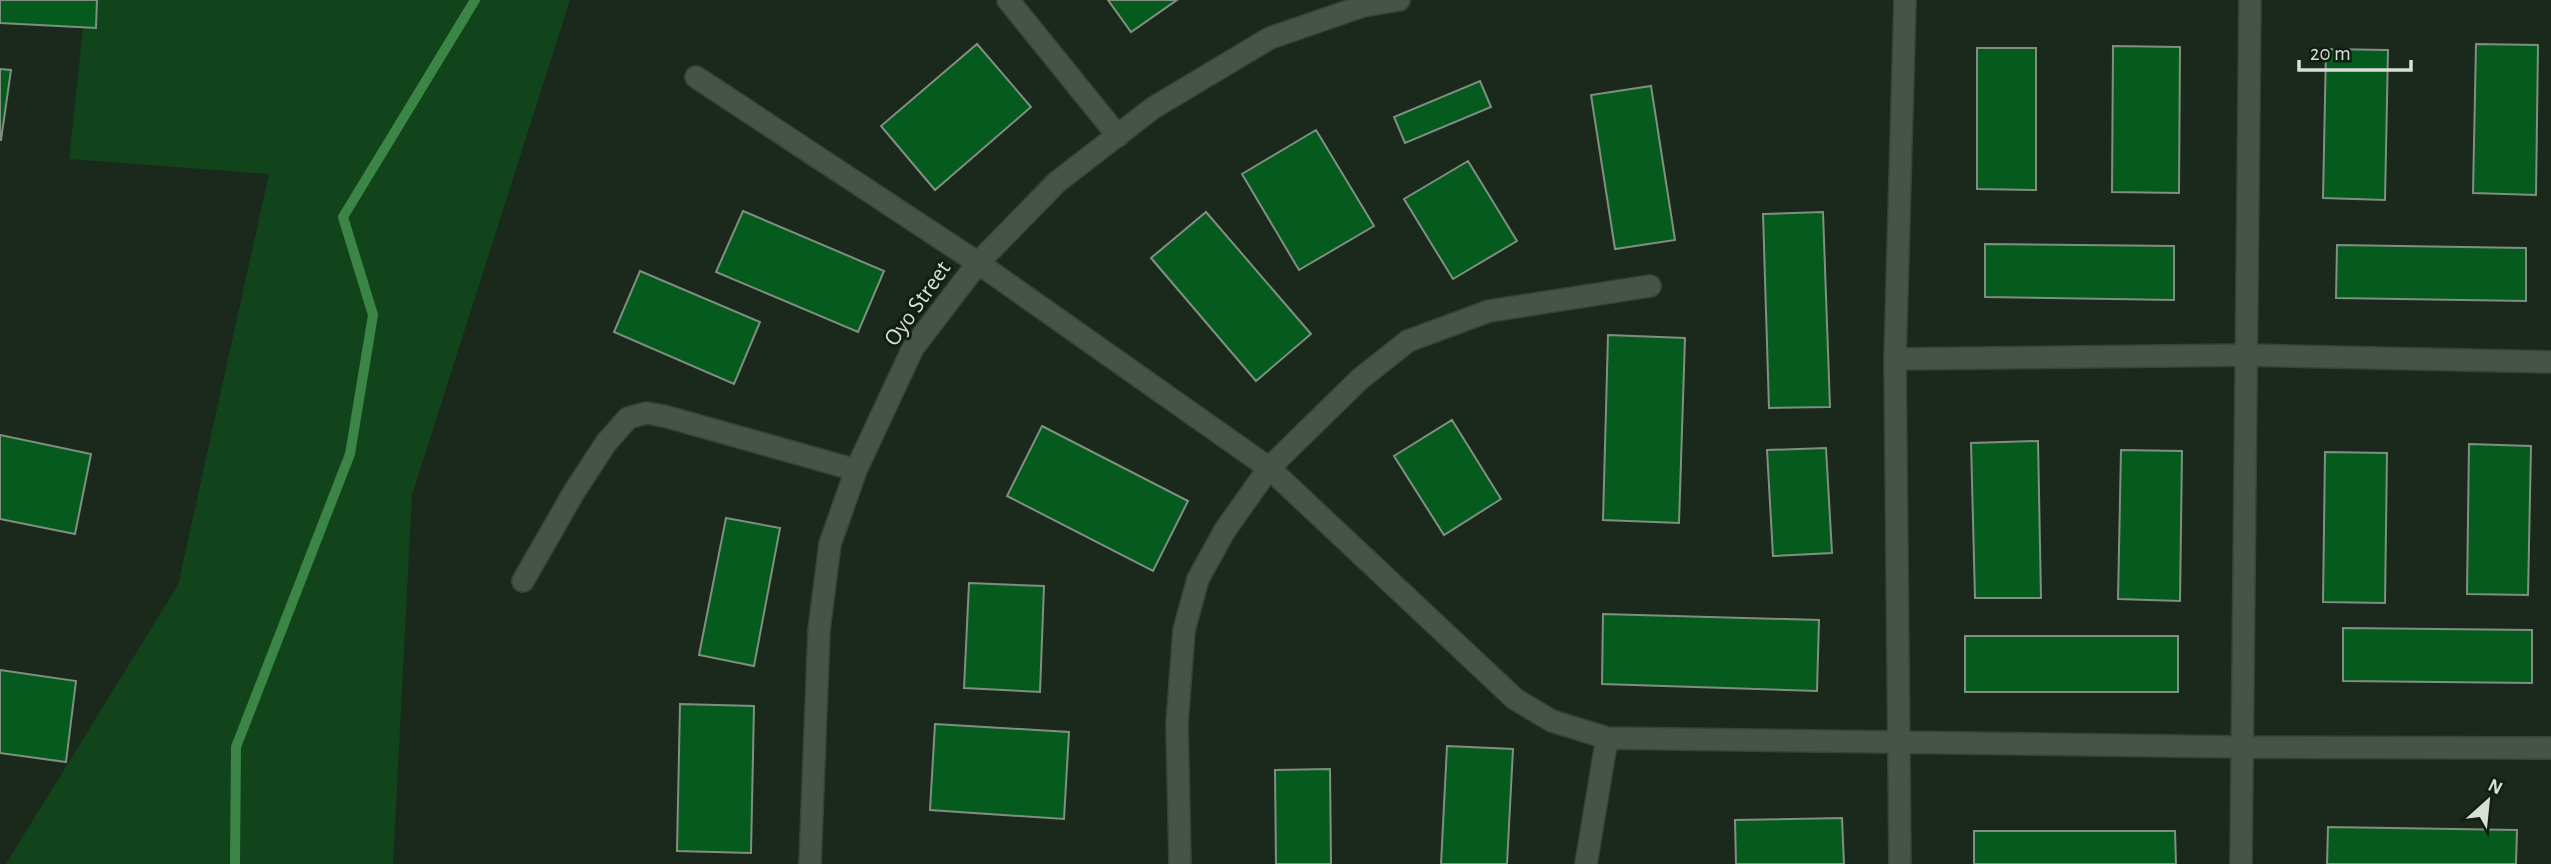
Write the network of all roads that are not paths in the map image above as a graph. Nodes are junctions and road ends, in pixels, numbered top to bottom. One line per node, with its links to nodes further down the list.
1 (1008, 0): 6 (street)
2 (1399, 0): 6 (street, Oyo Street)
3 (1905, 0): 10 (street)
4 (2250, 0): 9 (street)
5 (696, 77): 7 (street)
6 (1118, 136): 7 (street, Oyo Street)
7 (978, 263): 12 (street); 13 (street, Oyo Street)
8 (1650, 286): 12 (street)
9 (2247, 355): 10 (street); 11 (street); 17 (street)
10 (1895, 359): 16 (street)
11 (2551, 362)
12 (1269, 468): 15 (street); 19 (street)
13 (856, 471): 14 (street); 20 (street, Oyo Street)
14 (523, 581)
15 (1606, 737): 16 (street); 21 (street)
16 (1898, 741): 17 (street); 22 (street)
17 (2242, 747): 18 (street); 23 (street)
18 (2551, 748)
19 (1180, 862)
20 (810, 864)
21 (1586, 864)
22 (1900, 864)
23 (2241, 864)

